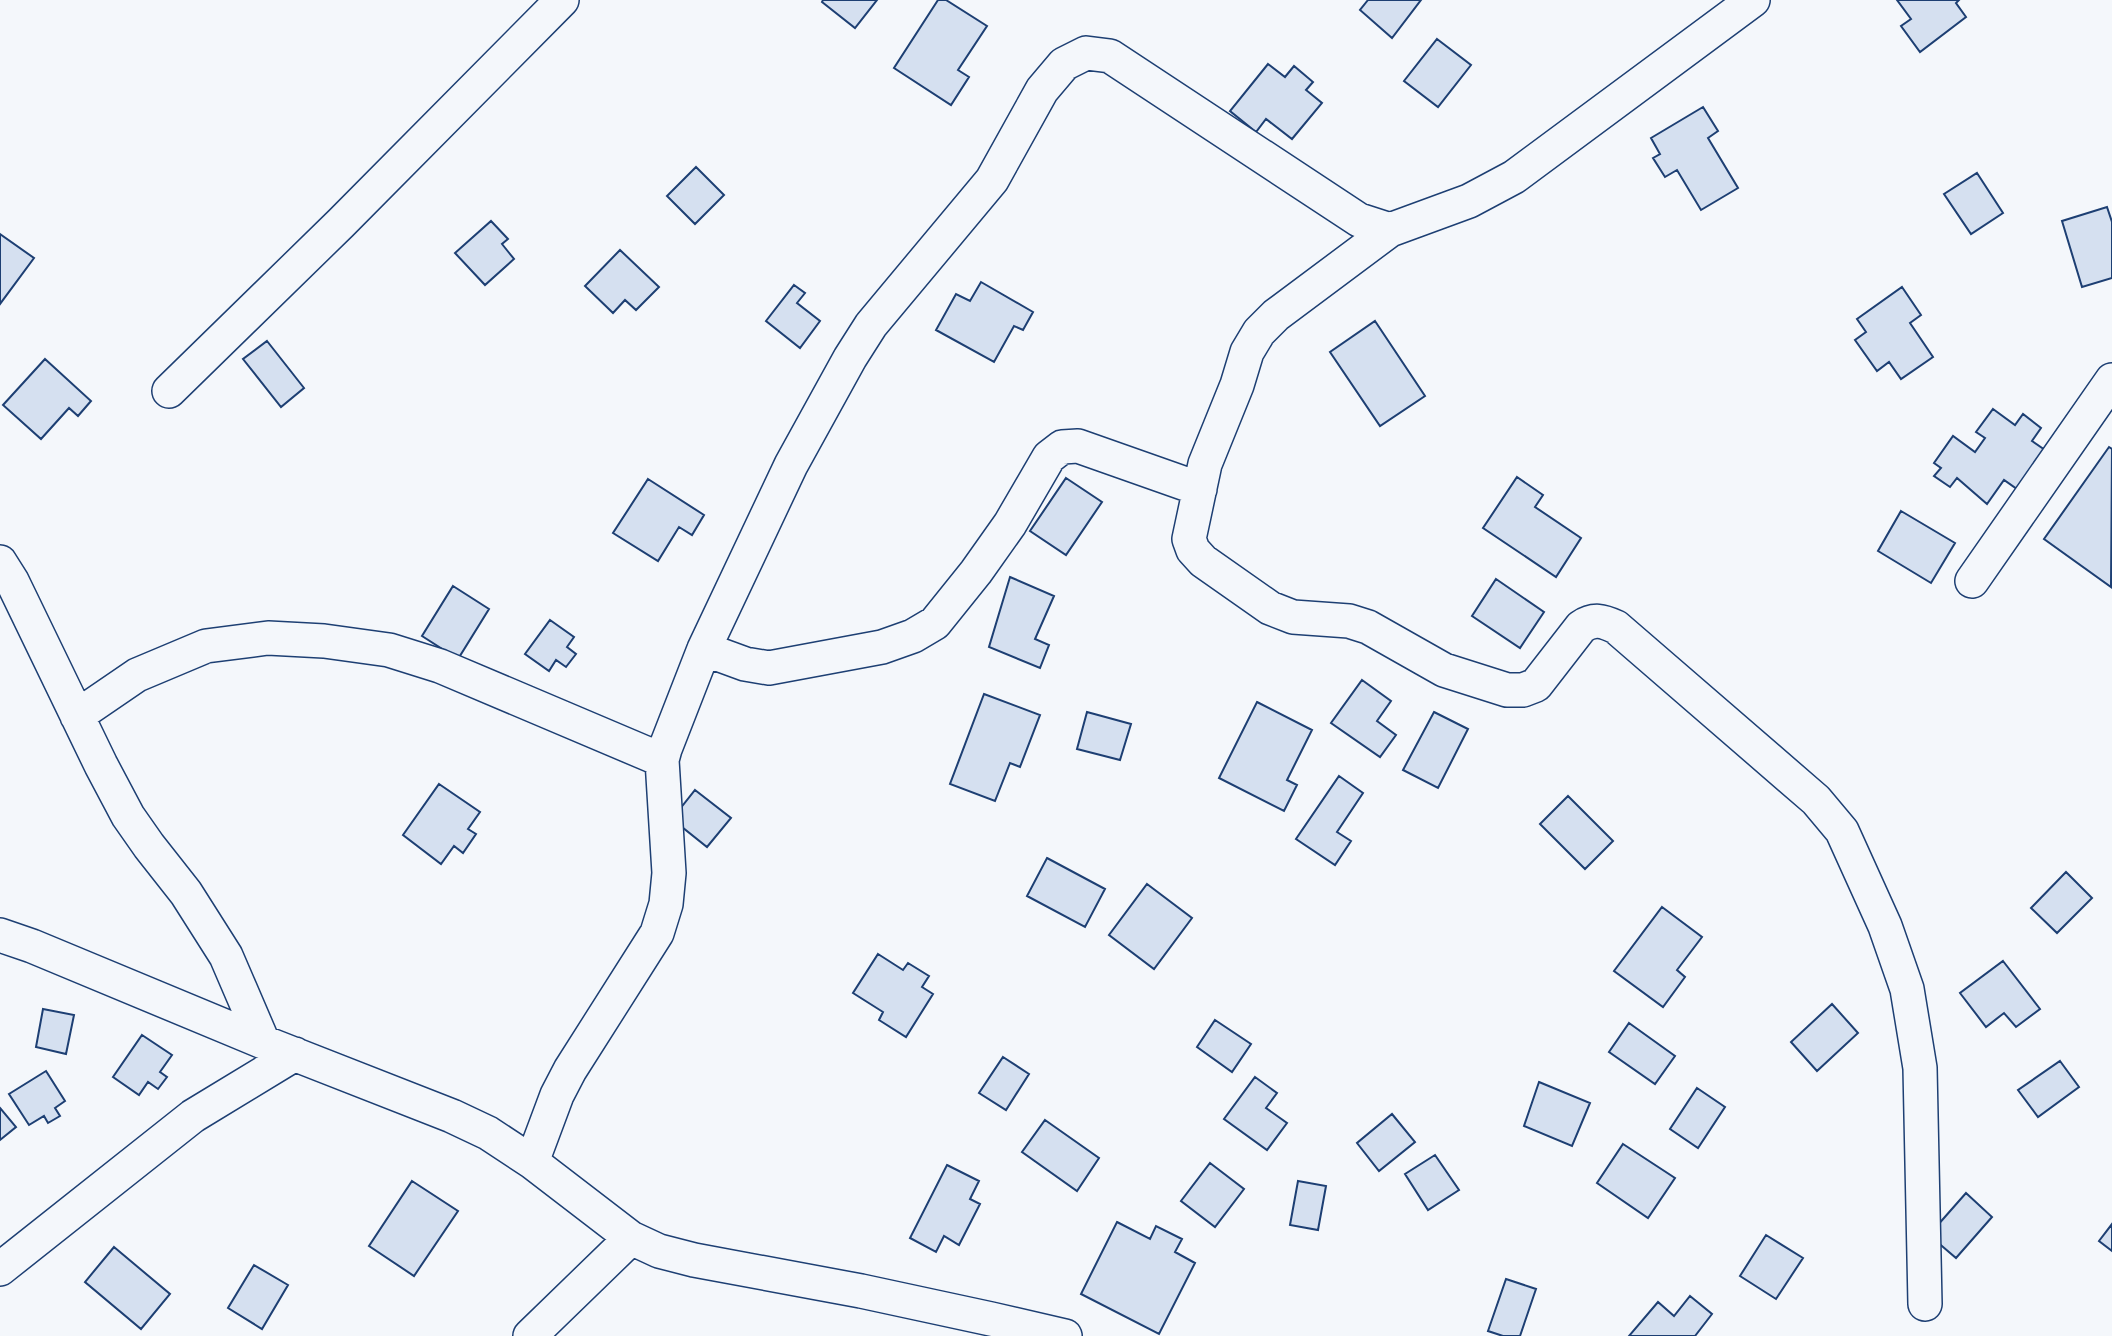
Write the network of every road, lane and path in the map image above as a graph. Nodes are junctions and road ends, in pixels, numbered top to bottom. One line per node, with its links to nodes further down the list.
1 (562, 0): 5 (street)
2 (1753, 0): 3 (street)
3 (1390, 230): 6 (street); 9 (street)
4 (2112, 380): 8 (street)
5 (169, 391)
6 (1200, 489): 9 (street); 18 (street)
7 (0, 562): 10 (street)
8 (1972, 581)
9 (704, 649): 11 (street)
10 (77, 716): 11 (street); 13 (street)
11 (662, 760): 15 (street)
12 (0, 935): 13 (street)
13 (263, 1042): 14 (street)
14 (295, 1054): 15 (street); 17 (street)
15 (532, 1162): 16 (street)
16 (631, 1238): 19 (street); 20 (street)
17 (0, 1269)
18 (1925, 1304)
19 (530, 1336)
20 (1065, 1336)

